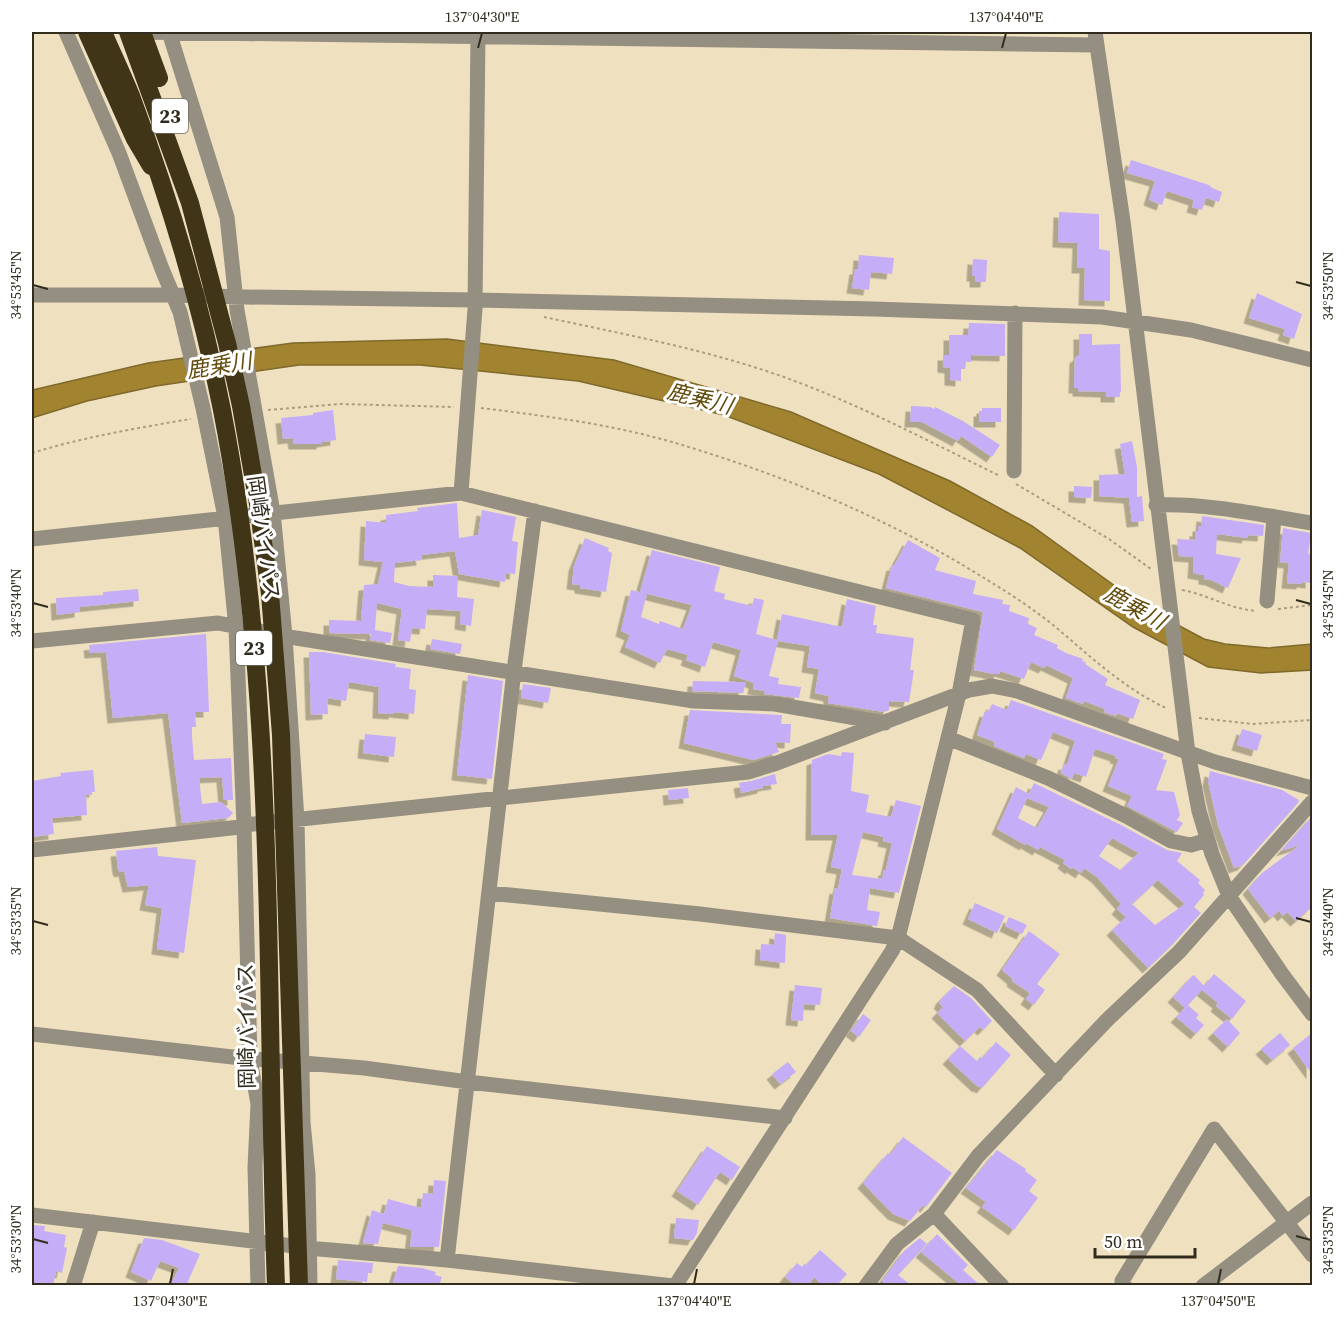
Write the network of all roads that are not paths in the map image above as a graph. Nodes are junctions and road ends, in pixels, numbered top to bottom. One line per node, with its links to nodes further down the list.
1 (66, 32): 13 (street)
2 (87, 32): 10 (highway, 23, bridge)
3 (103, 32): 10 (highway, 岡崎バイパス / 23, bridge)
4 (122, 32): 7 (street)
5 (128, 32): 11 (highway, 岡崎バイパス / 23, bridge)
6 (142, 32): 11 (highway, 23, bridge)
7 (169, 32): 8 (street); 14 (street)
8 (478, 35): 9 (street); 15 (street)
9 (1096, 38): 17 (street)
10 (162, 186): 66 (highway, 岡崎バイパス / 23, bridge)
11 (190, 203): 67 (highway, 岡崎バイパス / 23, bridge)
12 (32, 295): 13 (street)
13 (172, 295): 14 (street); 24 (street)
14 (236, 303): 15 (street); 23 (street)
15 (475, 307): 16 (street); 20 (street)
16 (1015, 313): 17 (street); 19 (street)
17 (1133, 320): 18 (street); 21 (street)
18 (1312, 360)
19 (1014, 471)
20 (461, 493): 22 (street); 23 (street)
21 (1156, 505): 25 (street); 36 (street)
22 (535, 511): 32 (street); 33 (street)
23 (273, 512): 24 (street); 30 (street)
24 (225, 517): 27 (street); 29 (street)
25 (1274, 517): 26 (street); 28 (street)
26 (1312, 523)
27 (32, 539)
28 (1266, 608)
29 (236, 628): 30 (street); 31 (street); 41 (street)
30 (285, 636): 32 (street); 40 (street)
31 (32, 641)
32 (514, 671): 34 (street); 38 (street)
33 (958, 694): 34 (street); 35 (street); 36 (street)
34 (885, 723): 38 (street)
35 (948, 738): 42 (street); 46 (street)
36 (1188, 753): 37 (street); 42 (street)
37 (1312, 788)
38 (500, 799): 40 (street); 44 (street)
39 (1312, 802): 45 (street)
40 (297, 820): 41 (street); 50 (street)
41 (244, 825): 43 (street); 49 (street)
42 (1208, 840): 45 (street)
43 (32, 850)
44 (489, 892): 46 (street); 52 (street)
45 (1229, 896): 47 (street); 51 (street)
46 (898, 938): 51 (street); 53 (street)
47 (1312, 1014)
48 (32, 1034): 49 (street)
49 (250, 1059): 50 (street); 59 (street)
50 (302, 1063): 52 (street); 60 (street)
51 (1056, 1075): 55 (street)
52 (468, 1082): 53 (street); 62 (street)
53 (785, 1118): 69 (street)
54 (1312, 1203): 58 (street)
55 (934, 1214): 70 (street); 71 (street)
56 (32, 1215): 57 (street)
57 (93, 1222): 59 (street); 64 (street)
58 (1287, 1222): 61 (street); 72 (street); 73 (street)
59 (257, 1241): 60 (street); 65 (street)
60 (311, 1248): 62 (street); 68 (street)
61 (1312, 1255)
62 (447, 1260): 63 (street)
63 (553, 1279): 69 (street)
64 (74, 1286)
65 (258, 1286)
66 (276, 1286)
67 (299, 1286)
68 (310, 1286)
69 (674, 1286)
70 (866, 1286)
71 (1002, 1286)
72 (1125, 1286)
73 (1203, 1286)

